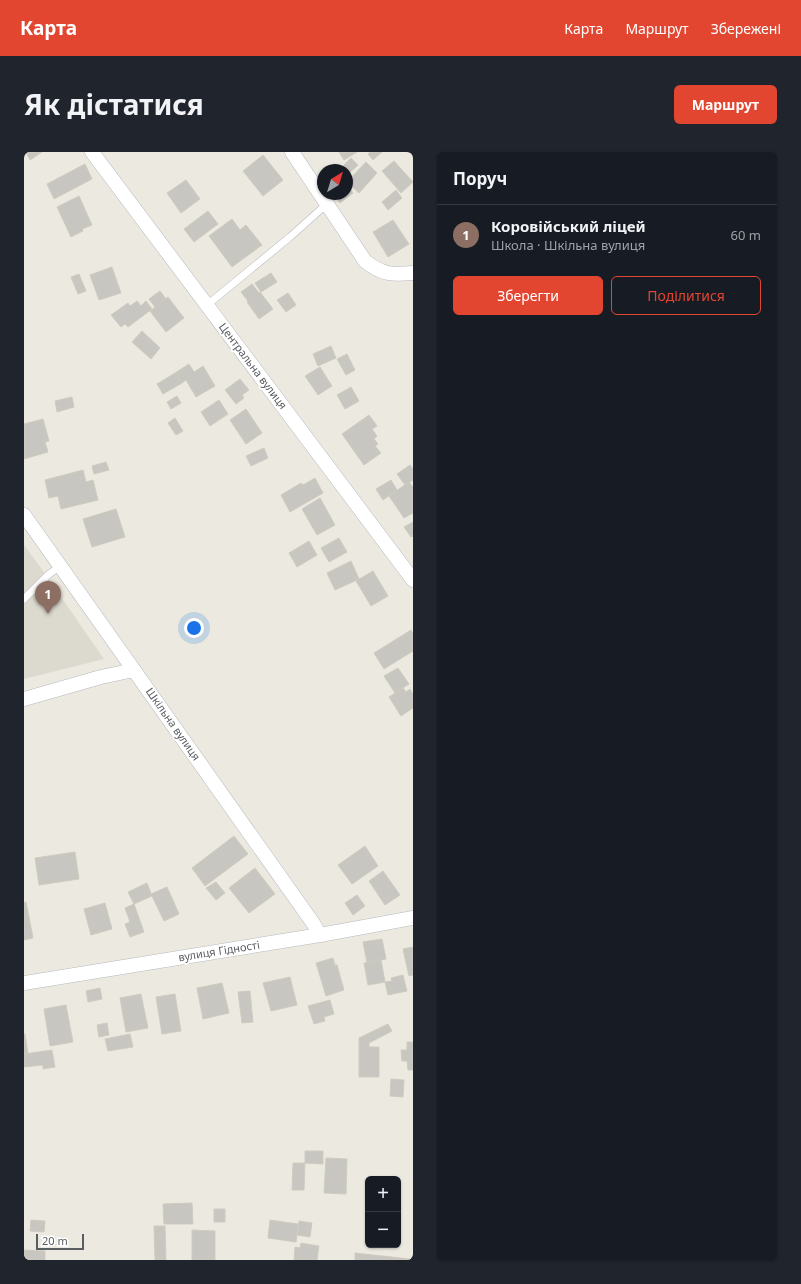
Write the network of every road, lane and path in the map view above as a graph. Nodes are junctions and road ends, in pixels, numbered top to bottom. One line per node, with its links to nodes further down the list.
1 (92, 152): 5 (street, Центральна вулиця)
2 (292, 152): 3 (street)
3 (327, 204): 4 (street); 5 (lane)
4 (413, 274)
5 (207, 305): 8 (street, Центральна вулиця)
6 (24, 515): 7 (street, Шкільна вулиця)
7 (60, 566): 9 (lane); 10 (street, Шкільна вулиця)
8 (413, 580)
9 (24, 599)
10 (134, 670): 11 (street); 13 (street, Шкільна вулиця)
11 (24, 699)
12 (413, 918): 13 (street, вулиця Гідності)
13 (320, 935): 14 (street, вулиця Гідності)
14 (24, 983)

